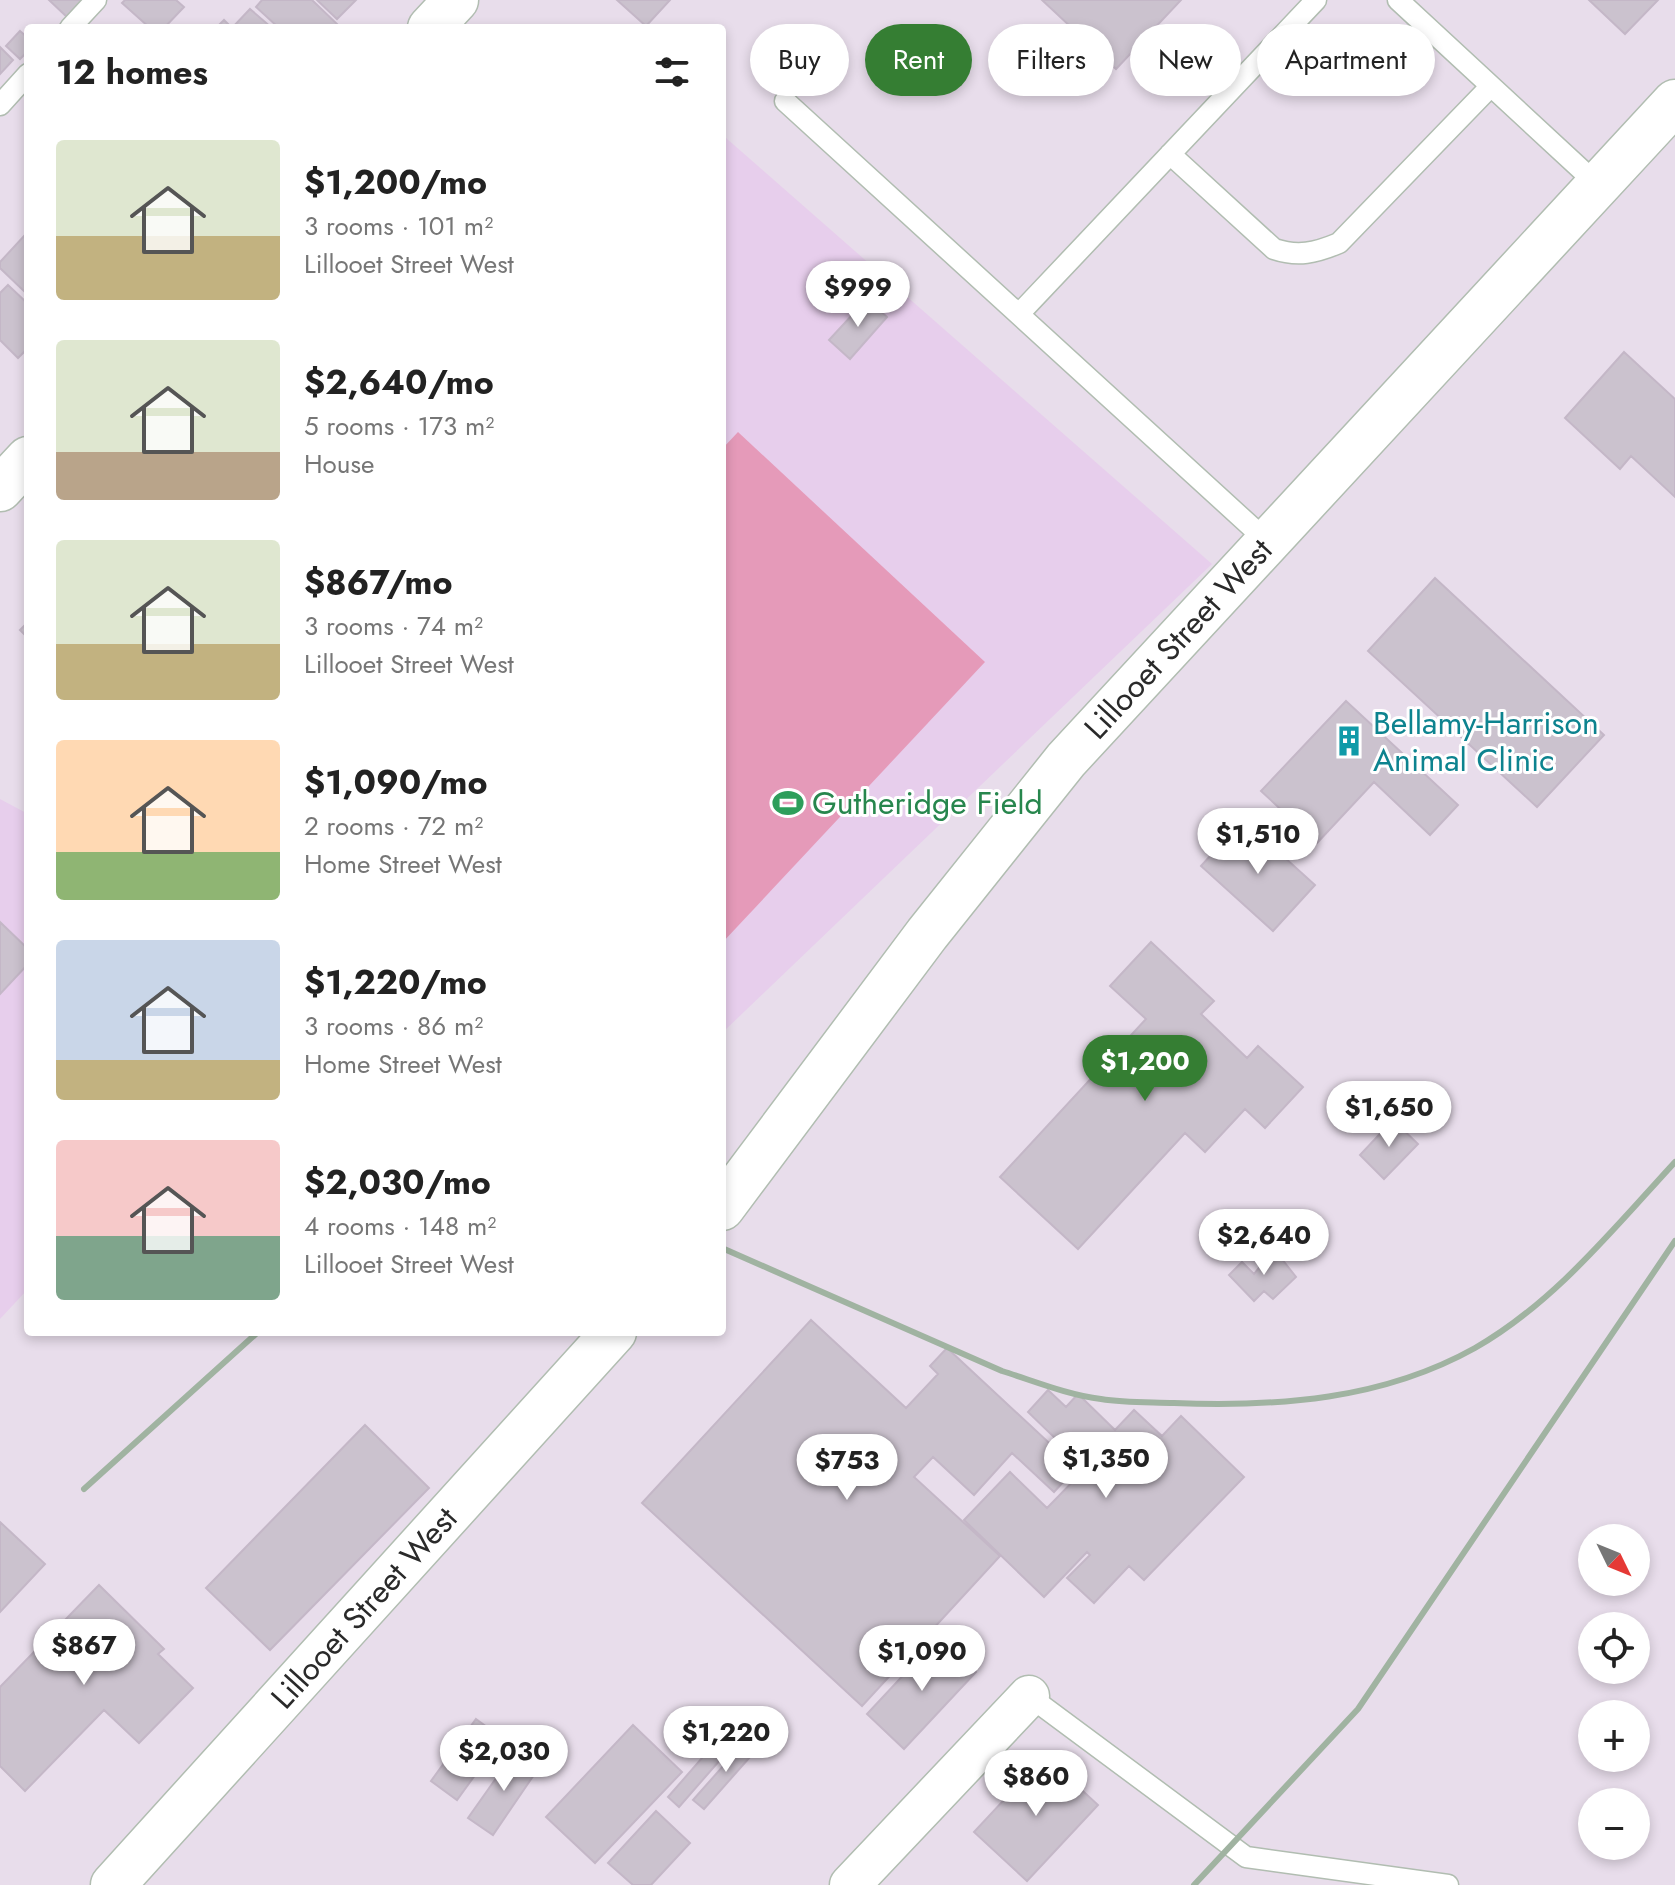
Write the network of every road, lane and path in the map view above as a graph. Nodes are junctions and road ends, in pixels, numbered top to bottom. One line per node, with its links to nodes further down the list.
1 (96, 0): 5 (lane)
2 (456, 0): 6 (main road)
3 (1316, 0): 12 (lane)
4 (1398, 0): 8 (lane)
5 (74, 24)
6 (434, 24)
7 (24, 78): 11 (lane)
8 (1491, 86): 12 (lane); 13 (lane)
9 (785, 101): 14 (lane)
10 (1675, 102): 13 (main road, Lillooet Street West)
11 (0, 105)
12 (1170, 154): 14 (lane)
13 (1598, 185): 17 (main road, Lillooet Street West)
14 (1019, 314): 17 (lane)
15 (24, 463): 16 (main road)
16 (0, 489)
17 (1268, 542): 18 (main road, Lillooet Street West)
18 (726, 1203)
19 (610, 1336): 21 (main road, Lillooet Street West)
20 (1029, 1696): 22 (street); 23 (lane)
21 (113, 1885)
22 (850, 1885)
23 (1448, 1885)

